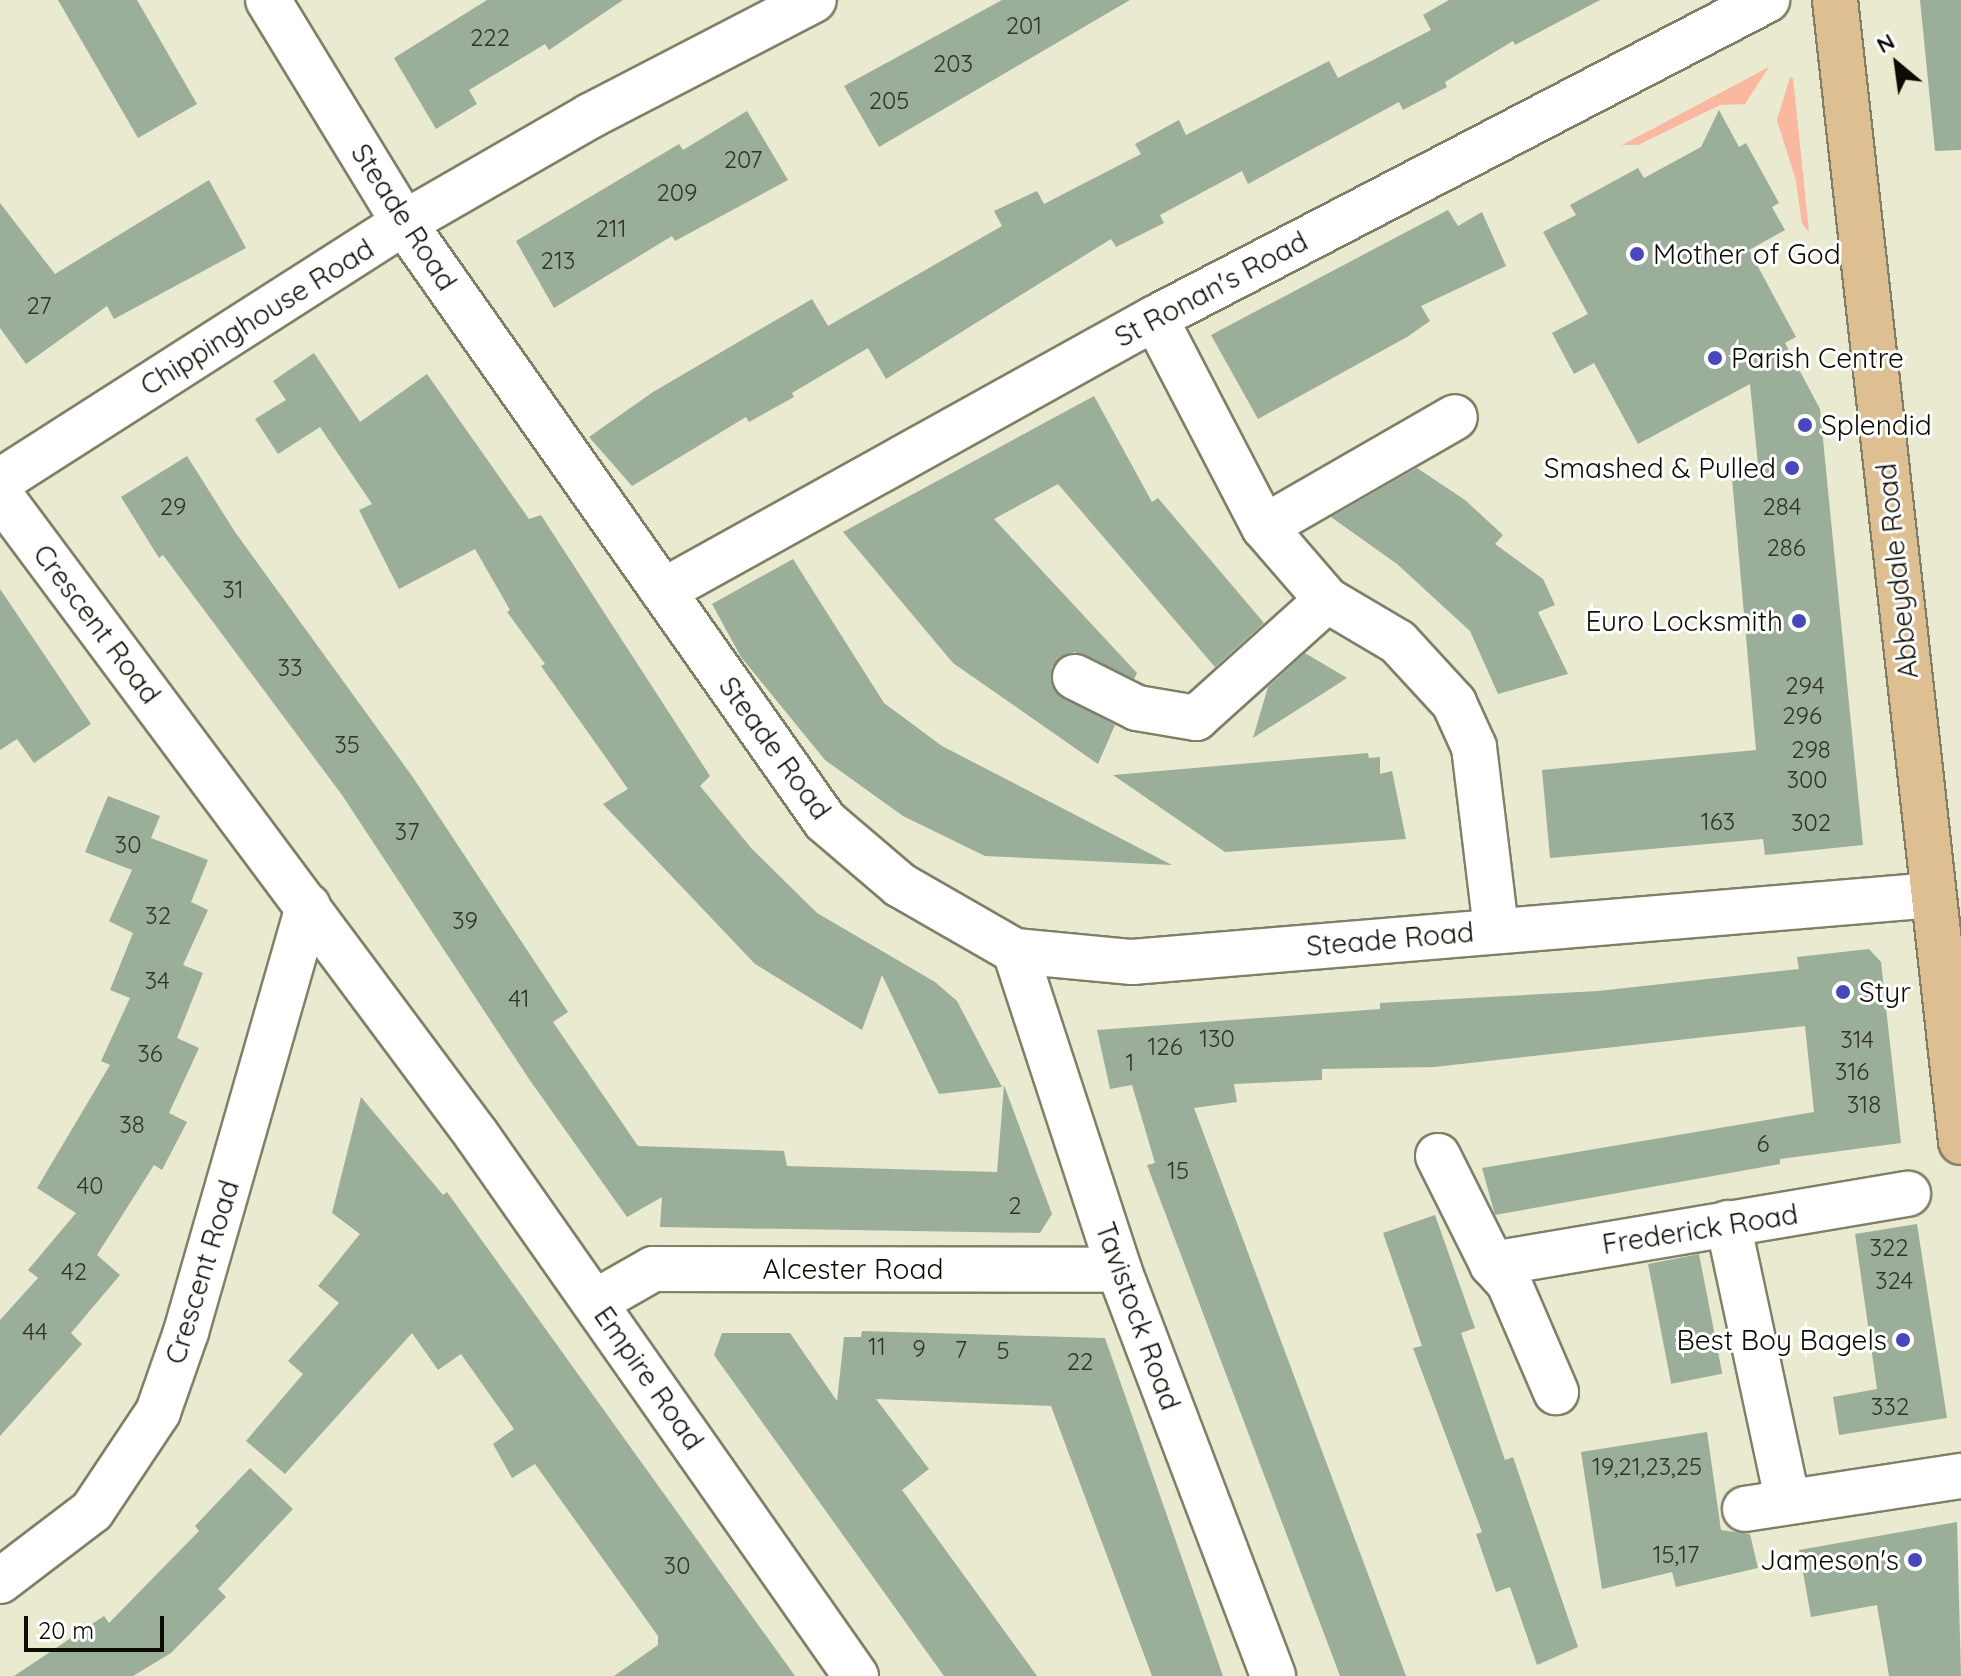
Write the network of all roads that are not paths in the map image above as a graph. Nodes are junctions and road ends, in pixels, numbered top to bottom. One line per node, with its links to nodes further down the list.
1 (268, 0): 5 (street, Steade Road)
2 (1767, 0): 6 (street, St Ronan's Road)
3 (1835, 0): 14 (main road, Abbeydale Road)
4 (811, 1): 5 (street, Chippinghouse Road)
5 (404, 223): 8 (street, Chippinghouse Road); 11 (street, Steade Road)
6 (1155, 318): 10 (street); 11 (street, St Ronan's Road)
7 (1455, 417): 10 (street)
8 (0, 481)
9 (0, 495): 15 (street, Crescent Road)
10 (1264, 527): 12 (street)
11 (663, 591): 17 (street, Steade Road)
12 (1327, 600): 13 (street); 16 (street)
13 (1075, 677)
14 (1933, 895): 16 (street, Steade Road); 19 (main road, Abbeydale Road)
15 (308, 906): 18 (street, Crescent Road); 30 (street, Crescent Road)
16 (1496, 929): 17 (street, Steade Road)
17 (1015, 951): 24 (street, Tavistock Road)
18 (438, 1083): 25 (street, Empire Road)
19 (1961, 1142)
20 (1438, 1156): 23 (street)
21 (1908, 1194): 22 (street, Frederick Road)
22 (1728, 1223): 23 (street, Frederick Road); 28 (street)
23 (1492, 1264): 26 (street)
24 (1119, 1270): 25 (street, Alcester Road); 32 (street, Tavistock Road)
25 (595, 1302): 31 (street, Empire Road)
26 (1556, 1392)
27 (1961, 1476): 28 (street)
28 (1788, 1502): 29 (street)
29 (1745, 1509)
30 (0, 1581)
31 (856, 1676)
32 (1273, 1676)

